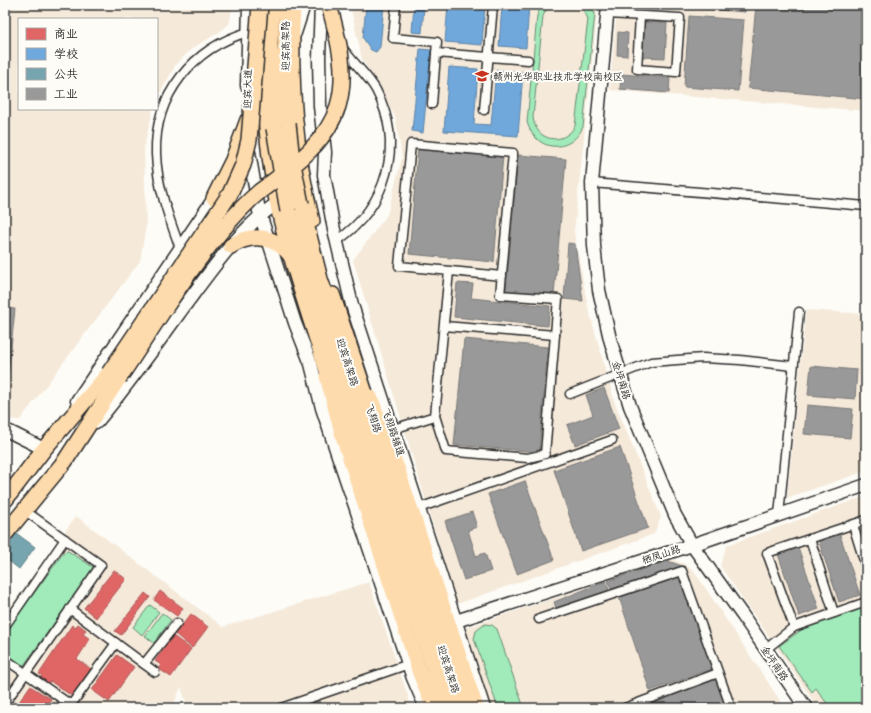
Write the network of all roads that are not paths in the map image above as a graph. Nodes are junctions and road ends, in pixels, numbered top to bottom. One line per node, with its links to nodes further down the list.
1 (249, 5): 14 (street, 迎宾大道)
2 (259, 5): 15 (street); 46 (highway, bridge)
3 (264, 5): 15 (main road, 迎宾大道)
4 (272, 5): 88 (highway, 迎宾高架路, bridge)
5 (286, 5): 89 (highway, 迎宾高架路, bridge)
6 (294, 5): 16 (main road)
7 (304, 5): 16 (street)
8 (322, 5): 33 (street, 飞翔路辅道); 33 (street)
9 (329, 5): 46 (highway, bridge)
10 (396, 5): 17 (street)
11 (493, 5): 18 (street)
12 (608, 9): 13 (street); 26 (street, 金坪南路)
13 (640, 16): 13 (street)
14 (248, 32): 22 (street, 迎宾大道); 35 (street)
15 (262, 42): 22 (highway); 24 (main road, 迎宾大道)
16 (292, 44): 23 (main road, 飞翔路)
17 (436, 53): 18 (street); 20 (street)
18 (488, 57): 19 (street); 21 (street)
19 (528, 60)
20 (432, 104)
21 (484, 110)
22 (246, 124): 25 (street, 迎宾大道); 28 (highway)
23 (298, 140): 24 (street); 27 (main road, 飞翔路)
24 (269, 148): 25 (street); 29 (main road)
25 (249, 159): 28 (street); 31 (street, 迎宾大道)
26 (592, 183): 30 (street); 45 (street, 金坪南路)
27 (305, 187): 29 (street); 42 (main road, 飞翔路)
28 (214, 198): 35 (street)
29 (277, 204): 31 (street); 36 (main road)
30 (866, 206)
31 (261, 216): 32 (street); 34 (street)
32 (268, 239): 34 (highway); 36 (highway); 78 (street)
33 (337, 241): 49 (street, 飞翔路辅道)
34 (231, 246): 53 (street)
35 (180, 248): 52 (street)
36 (291, 256): 43 (main road)
37 (449, 271): 38 (street); 38 (street); 40 (street)
38 (502, 276): 41 (street)
39 (799, 312): 44 (street)
40 (444, 326): 41 (street); 48 (street)
41 (555, 335): 48 (street)
42 (351, 348): 90 (main road, 飞翔路); 91 (highway)
43 (323, 362): 86 (highway); 87 (main road)
44 (793, 366): 45 (street); 58 (street)
45 (620, 374): 47 (street); 64 (street, 金坪南路)
46 (114, 375): 52 (highway); 53 (highway)
47 (570, 394)
48 (435, 416): 49 (street)
49 (393, 429): 56 (street, 飞翔路辅道)
50 (5, 431): 52 (street)
51 (612, 440): 56 (street)
52 (44, 449): 55 (highway)
53 (65, 461): 57 (highway)
54 (866, 485): 58 (street, 栖凤山路)
55 (5, 500)
56 (419, 508): 70 (street, 飞翔路辅道)
57 (24, 510): 61 (highway); 62 (street)
58 (779, 515): 64 (street, 栖凤山路)
59 (866, 520): 60 (street)
60 (853, 525): 63 (street); 65 (street)
61 (5, 534)
62 (65, 539): 67 (street); 72 (street)
63 (810, 539): 68 (street); 73 (street)
64 (692, 545): 70 (street, 栖凤山路); 75 (street, 金坪南路)
65 (866, 567)
66 (866, 602): 68 (street)
67 (70, 609): 74 (street); 80 (street)
68 (834, 613): 73 (street)
69 (540, 619): 81 (street)
70 (456, 622): 92 (street, 飞翔路辅道)
71 (177, 623): 77 (street)
72 (5, 626)
73 (794, 627): 75 (street)
74 (116, 643): 77 (street); 83 (street)
75 (766, 649): 95 (street, 金坪南路)
76 (5, 659): 80 (street)
77 (144, 664): 79 (street)
78 (409, 664): 84 (street); 85 (street)
79 (155, 672)
80 (25, 673): 82 (street); 83 (street)
81 (718, 673): 93 (street); 94 (street)
82 (5, 703)
83 (62, 704)
84 (281, 708)
85 (426, 708)
86 (434, 708)
87 (439, 708)
88 (447, 708)
89 (462, 708)
90 (470, 708)
91 (476, 708)
92 (484, 708)
93 (625, 708)
94 (731, 708)
95 (806, 708)

